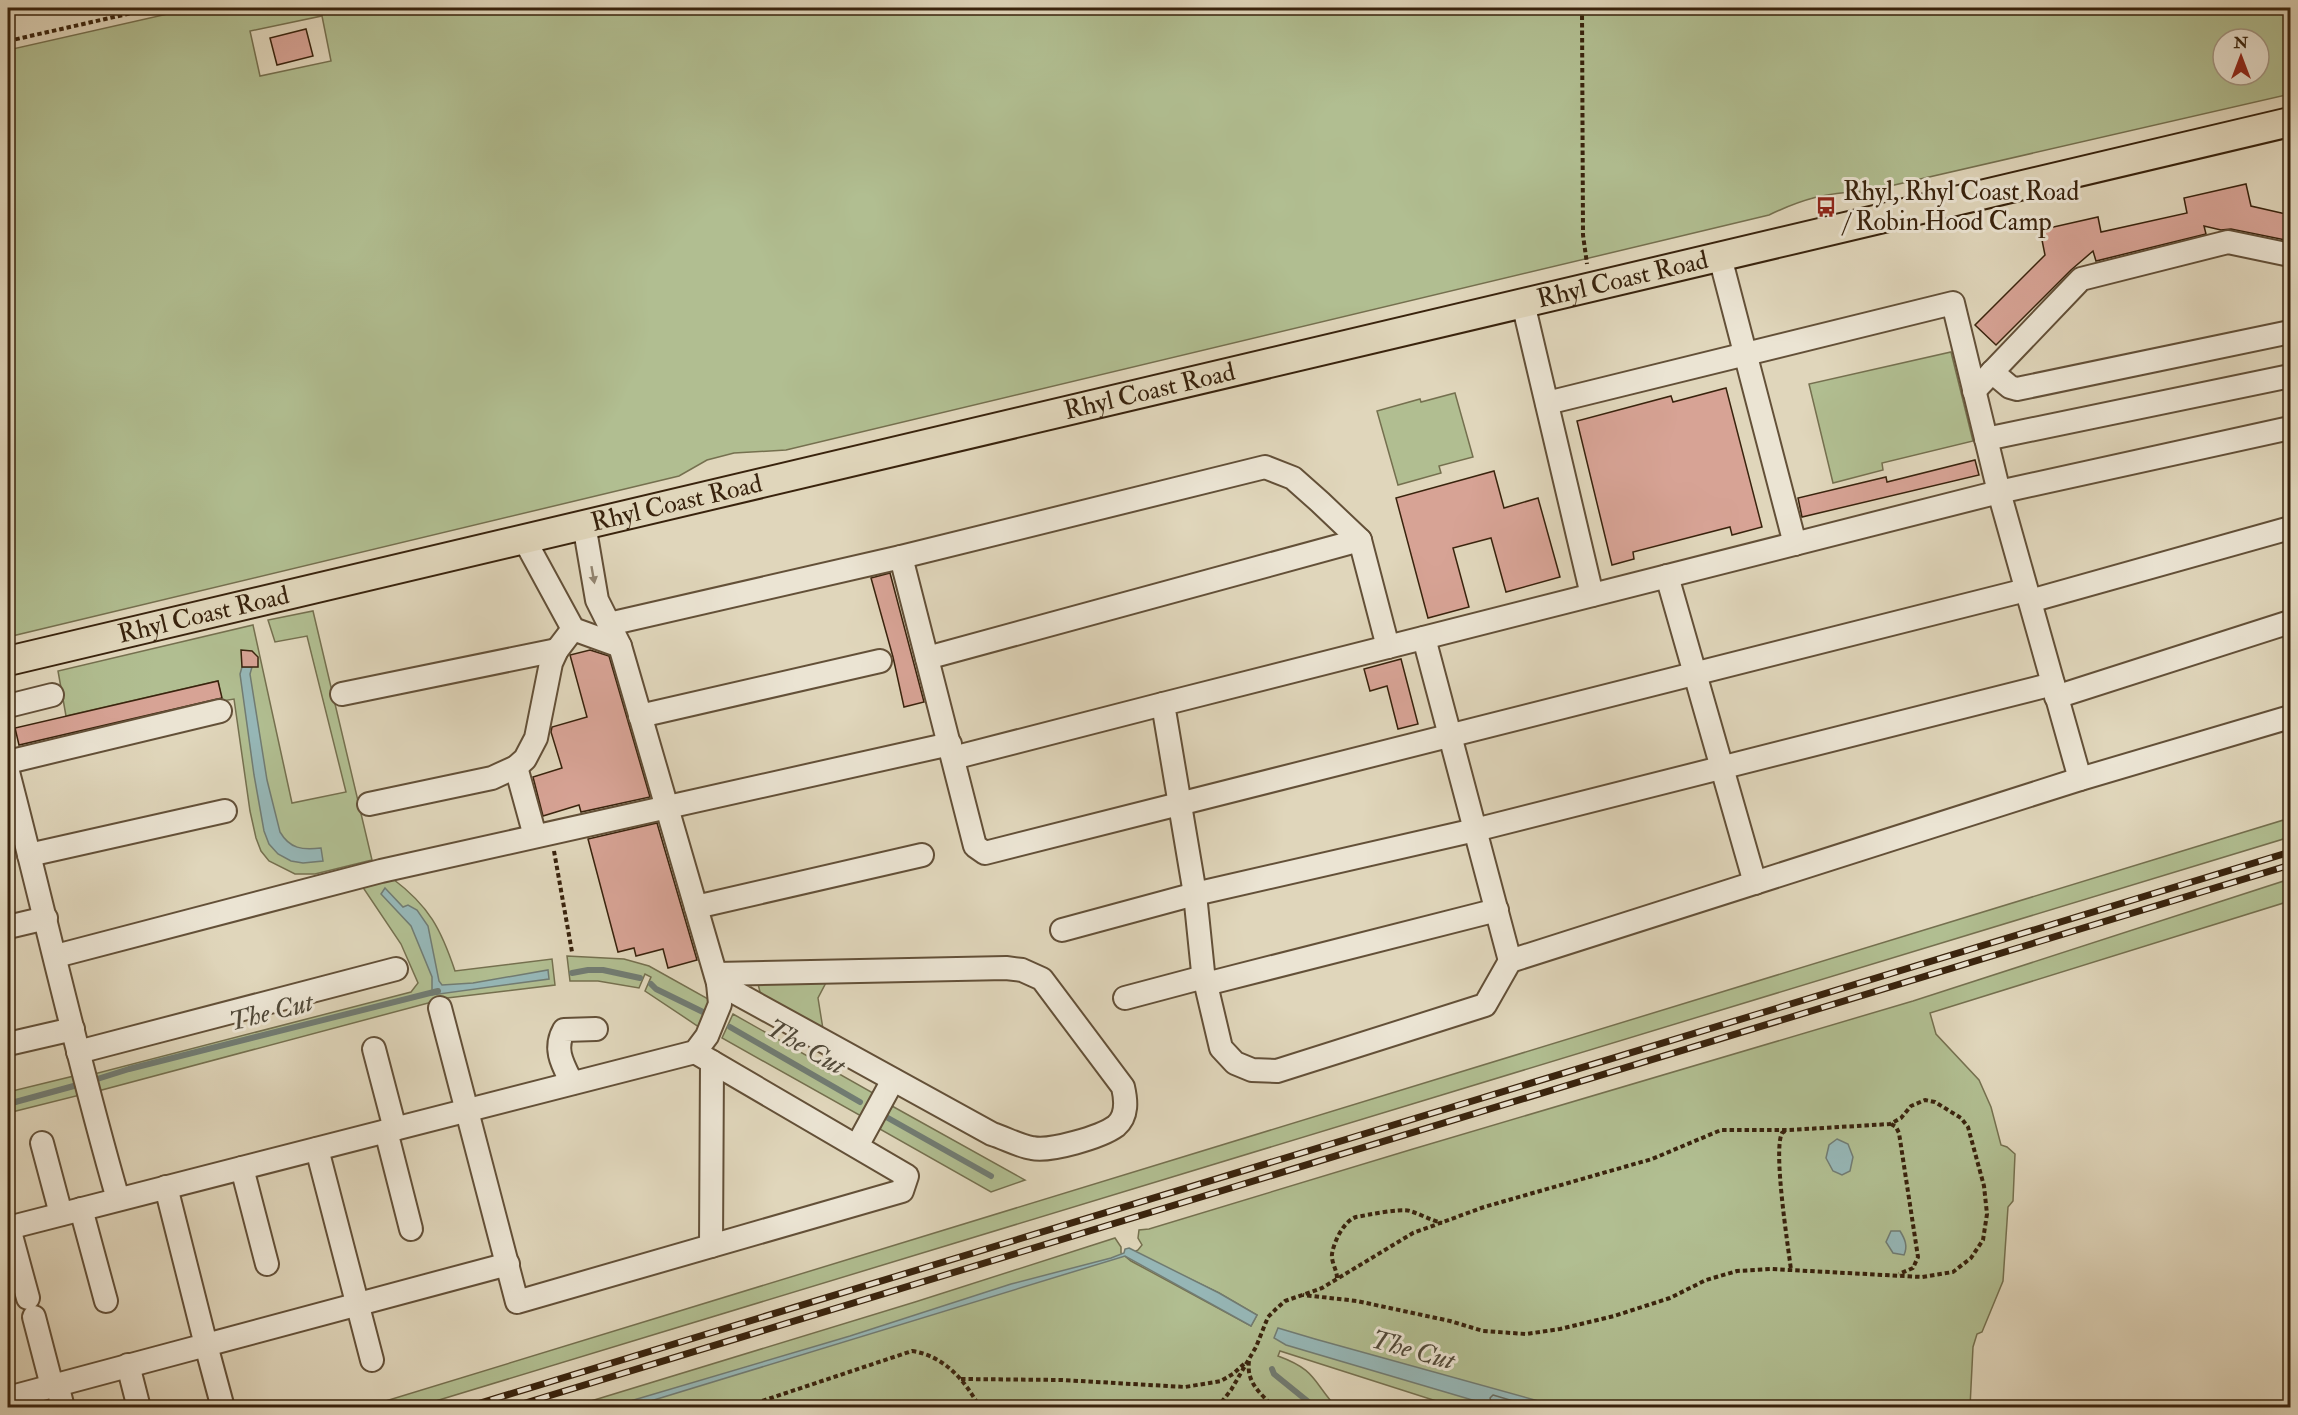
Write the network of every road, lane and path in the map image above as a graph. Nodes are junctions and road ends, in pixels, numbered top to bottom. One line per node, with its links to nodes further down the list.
1 (154, 8): 3 (path)
2 (1582, 8): 7 (path)
3 (8, 41)
4 (2290, 122): 6 (main road, Rhyl Coast Road)
5 (2290, 255): 11 (lane)
6 (1720, 256): 7 (main road, Rhyl Coast Road); 10 (lane)
7 (1590, 287): 8 (main road, Rhyl Coast Road)
8 (1523, 303): 14 (lane); 18 (main road, Rhyl Coast Road)
9 (2290, 332): 11 (lane)
10 (1746, 354): 13 (lane); 14 (lane); 22 (lane)
11 (1992, 372): 13 (lane)
12 (2290, 376): 16 (lane)
13 (1974, 391): 16 (lane)
14 (1547, 403): 25 (lane)
15 (2290, 428): 17 (lane)
16 (1986, 439): 17 (lane)
17 (1999, 492): 22 (lane); 26 (lane)
18 (584, 524): 20 (main road, Rhyl Coast Road); 28 (lane, one-way to 28)
19 (2290, 528): 26 (lane)
20 (524, 538): 29 (lane); 35 (main road, Rhyl Coast Road)
21 (1360, 540): 23 (lane); 32 (lane); 34 (lane)
22 (1795, 544): 24 (lane)
23 (901, 557): 28 (lane); 34 (lane)
24 (1667, 576): 25 (lane); 37 (lane)
25 (1592, 595): 30 (lane)
26 (2028, 596): 37 (lane); 38 (lane)
27 (2290, 622): 38 (lane)
28 (609, 624): 31 (lane)
29 (573, 629): 31 (lane); 33 (lane)
30 (1424, 638): 32 (lane); 46 (lane)
31 (620, 646): 44 (lane)
32 (1388, 647): 41 (lane)
33 (557, 650): 39 (lane); 49 (lane)
34 (927, 658): 47 (lane)
35 (8, 661)
36 (880, 661): 44 (lane)
37 (1695, 674): 46 (lane); 50 (lane)
38 (2055, 691): 50 (lane); 52 (lane)
39 (342, 694)
40 (52, 695): 42 (lane)
41 (1163, 704): 47 (lane); 55 (lane)
42 (8, 706)
43 (220, 711): 48 (lane)
44 (640, 716): 54 (lane)
45 (2290, 717): 52 (lane)
46 (1450, 737): 55 (lane); 58 (lane)
47 (951, 751): 54 (lane); 55 (lane)
48 (8, 762)
49 (516, 767): 53 (lane); 59 (lane)
50 (1722, 768): 58 (lane); 62 (lane)
51 (8, 772): 56 (lane)
52 (2080, 779): 62 (lane)
53 (369, 804)
54 (666, 806): 59 (lane); 64 (lane)
55 (1180, 806): 63 (lane)
56 (12, 808): 60 (lane)
57 (225, 811): 60 (lane)
58 (1475, 830): 63 (lane); 65 (lane)
59 (543, 834): 69 (path); 70 (lane)
60 (29, 855): 66 (lane)
61 (922, 855): 64 (lane)
62 (1755, 883): 71 (lane)
63 (1194, 894): 68 (lane); 73 (lane)
64 (696, 907): 74 (lane)
65 (1497, 910): 71 (lane); 73 (lane)
66 (46, 918): 67 (lane); 70 (lane)
67 (8, 927)
68 (1062, 930)
69 (572, 952)
70 (56, 956): 77 (lane)
71 (1510, 960): 73 (lane)
72 (396, 969): 82 (lane)
73 (1205, 981): 75 (lane)
74 (718, 987): 81 (lane); 84 (lane); 84 (lane)
75 (1125, 998)
76 (440, 1008): 85 (lane)
77 (73, 1029): 79 (lane); 82 (lane)
78 (596, 1029): 83 (lane)
79 (8, 1044)
80 (374, 1049): 87 (lane)
81 (705, 1050): 83 (lane); 90 (lane); 99 (lane)
82 (81, 1063): 94 (lane)
83 (572, 1083): 85 (lane)
84 (888, 1088): 90 (lane)
85 (468, 1110): 87 (lane); 101 (lane)
86 (1890, 1124): 88 (path); 103 (path); 103 (path)
87 (391, 1130): 91 (lane); 98 (lane)
88 (1789, 1130): 96 (path); 102 (path)
89 (42, 1143): 95 (lane)
90 (857, 1146): 99 (lane)
91 (317, 1149): 92 (lane); 107 (lane)
92 (242, 1168): 93 (lane); 100 (lane)
93 (166, 1187): 94 (lane); 108 (lane)
94 (118, 1199): 95 (lane)
95 (71, 1212): 97 (lane); 106 (lane)
96 (1442, 1223): 104 (path); 104 (path)
97 (8, 1228): 113 (lane)
98 (411, 1229)
99 (711, 1246): 101 (lane)
100 (267, 1264)
101 (508, 1264): 107 (lane)
102 (1791, 1270): 103 (path); 105 (path)
103 (1892, 1276)
104 (1337, 1279): 105 (path)
105 (1303, 1295): 109 (path)
106 (106, 1301)
107 (358, 1304): 108 (lane); 110 (lane)
108 (206, 1344): 111 (lane); 117 (lane)
109 (1249, 1358): 112 (path); 120 (path); 121 (path)
110 (372, 1360)
111 (128, 1365): 113 (lane); 116 (lane)
112 (961, 1379): 118 (path); 119 (path)
113 (54, 1385): 114 (lane); 115 (lane)
114 (8, 1398)
115 (63, 1407)
116 (139, 1407)
117 (223, 1407)
118 (741, 1407)
119 (980, 1407)
120 (1217, 1407)
121 (1275, 1407)

